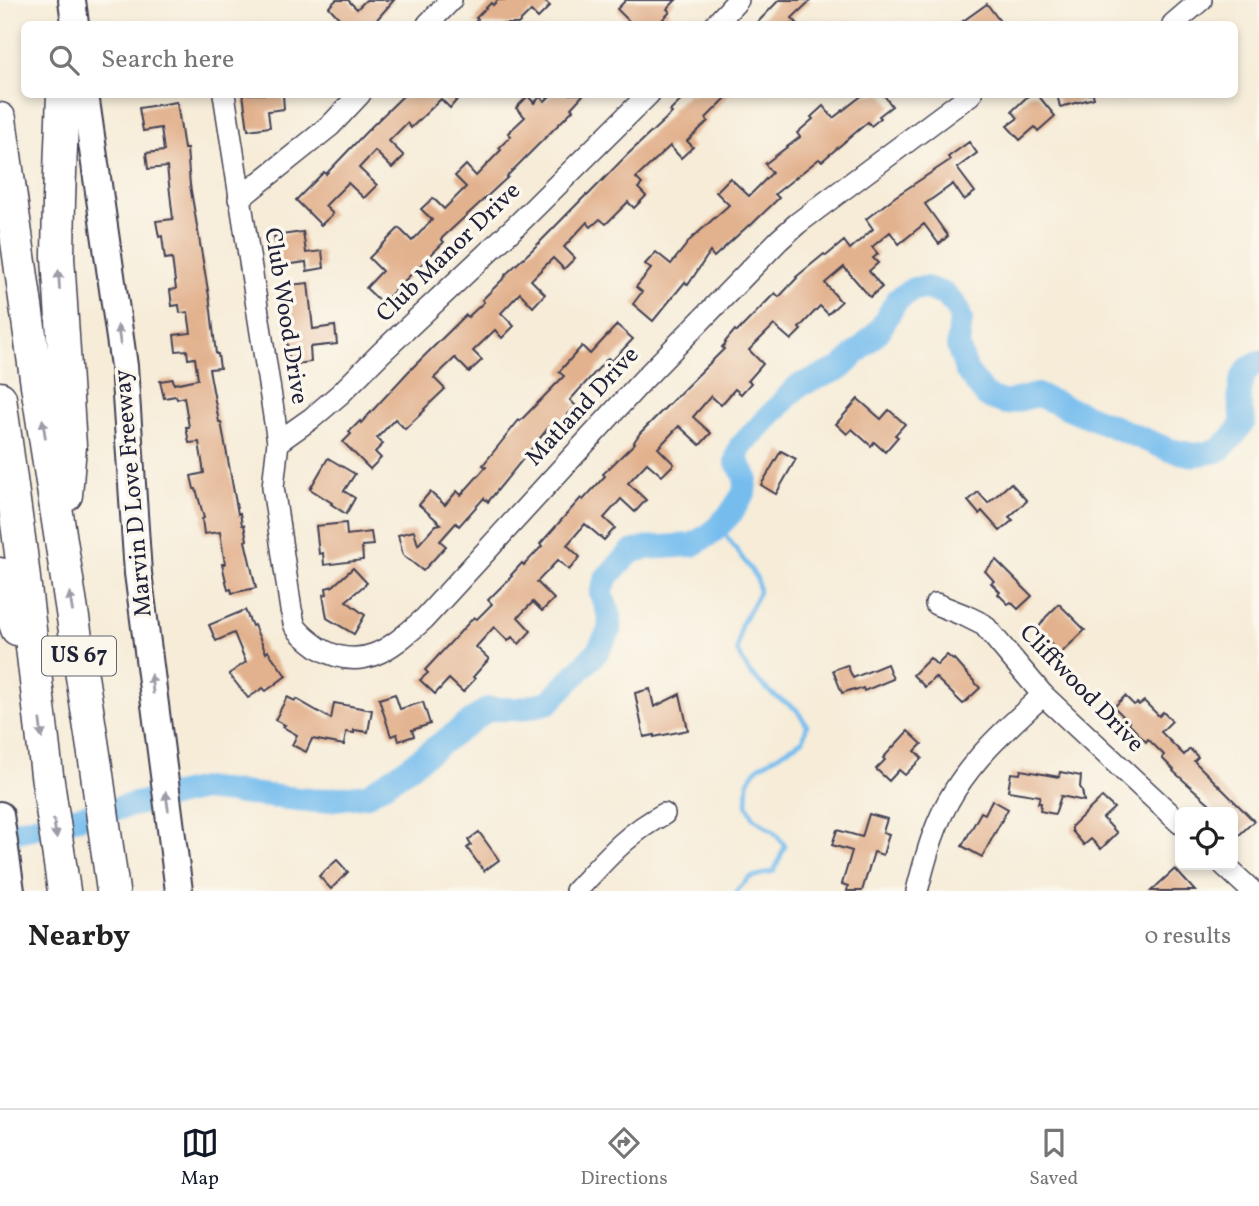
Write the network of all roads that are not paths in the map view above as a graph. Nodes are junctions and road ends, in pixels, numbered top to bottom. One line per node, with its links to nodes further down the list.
1 (72, 0): 5 (main road)
2 (452, 0): 6 (street)
3 (738, 0): 7 (street)
4 (1201, 0): 8 (street)
5 (75, 21)
6 (431, 21)
7 (719, 21)
8 (1176, 21)
9 (63, 98): 19 (highway, one-way to 9)
10 (86, 98): 32 (main road, Marvin D Love Freeway, one-way to 10)
11 (225, 98): 16 (street, Club Wood Drive)
12 (356, 98): 16 (street)
13 (645, 98): 18 (street, Club Manor Drive)
14 (966, 98): 20 (street, Matland Drive)
15 (0, 119): 19 (highway, US 67, one-way to 15)
16 (239, 199): 18 (street, Club Wood Drive)
17 (0, 398): 23 (highway, US 67)
18 (278, 442): 20 (street, Club Wood Drive)
19 (62, 545): 29 (highway, US 67, one-way to 19)
20 (282, 545)
21 (0, 574): 23 (highway)
22 (936, 604): 24 (street, Cliffwood Drive)
23 (35, 682): 30 (highway, US 67, one-way to 30)
24 (1043, 695): 27 (street, Cliffwood Drive); 34 (street)
25 (664, 814): 33 (street)
26 (0, 815): 31 (main road)
27 (1175, 818)
28 (1229, 870): 35 (street)
29 (111, 877)
30 (63, 887)
31 (10, 891)
32 (179, 891)
33 (576, 891)
34 (917, 891)
35 (1252, 891)

